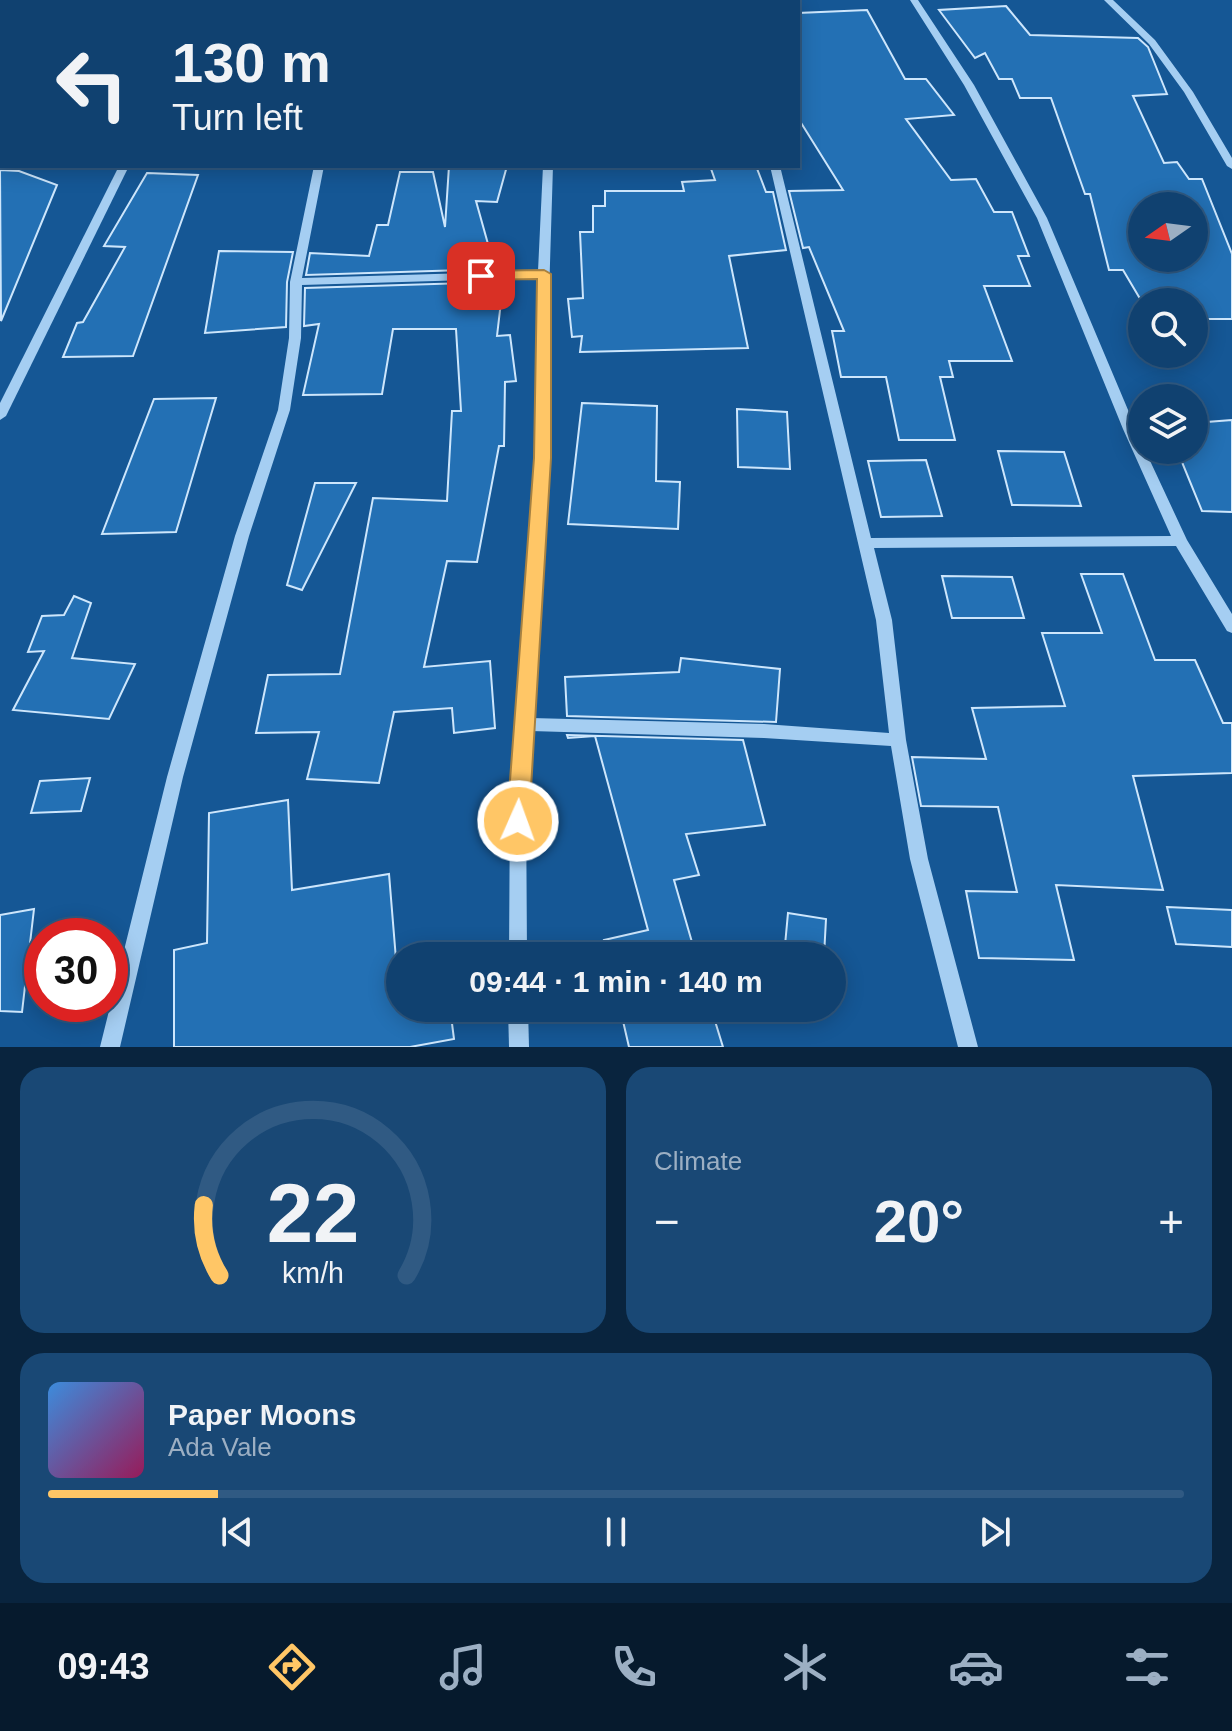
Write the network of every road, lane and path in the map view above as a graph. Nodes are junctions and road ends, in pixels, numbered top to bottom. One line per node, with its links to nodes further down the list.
1 (914, 0): 11 (street)
2 (1108, 0): 3 (street)
3 (1232, 166)
4 (123, 168): 10 (street)
5 (319, 168): 9 (street)
6 (548, 168): 8 (street)
7 (775, 168): 12 (street)
8 (544, 274): 9 (street); 14 (street)
9 (296, 282): 18 (street)
10 (0, 416)
11 (1180, 541): 12 (street); 13 (street)
12 (865, 543): 15 (street)
13 (1232, 627)
14 (524, 724): 15 (street); 16 (street)
15 (898, 740): 20 (street)
16 (518, 942)
17 (518, 1022): 19 (street)
18 (110, 1047)
19 (519, 1047)
20 (968, 1047)

